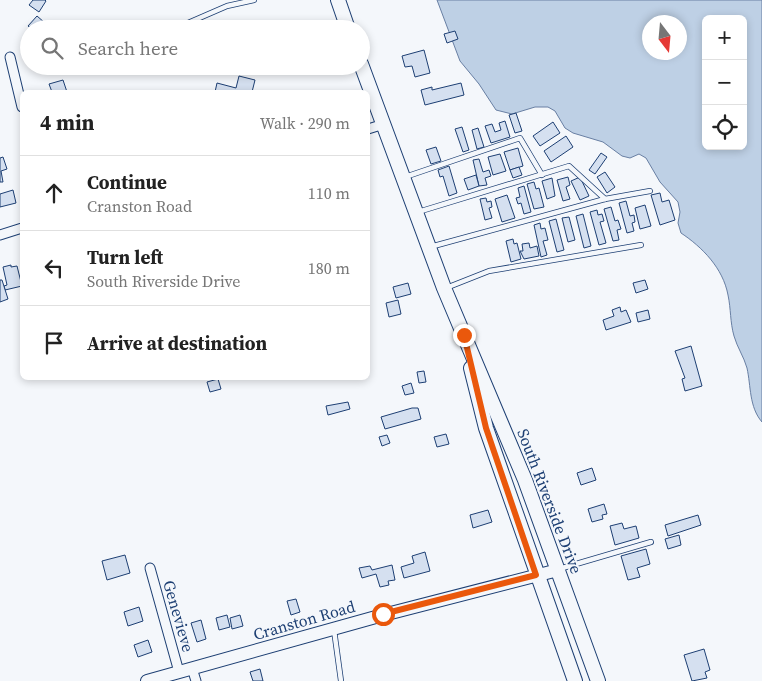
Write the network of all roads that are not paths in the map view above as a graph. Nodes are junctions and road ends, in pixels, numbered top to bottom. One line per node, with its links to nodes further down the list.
1 (254, 0): 3 (lane)
2 (338, 0): 4 (main road)
3 (195, 20)
4 (345, 20)
5 (10, 57): 7 (street)
6 (365, 75): 8 (main road, South Riverside Drive)
7 (20, 99)
8 (384, 124): 9 (street); 11 (main road, South Riverside Drive)
9 (370, 128)
10 (542, 174): 11 (lane); 13 (lane); 14 (lane)
11 (404, 178): 14 (main road, South Riverside Drive)
12 (650, 191): 13 (lane)
13 (605, 199): 18 (lane)
14 (416, 213): 18 (main road, South Riverside Drive)
15 (20, 229): 16 (street)
16 (0, 235)
17 (641, 245): 19 (lane)
18 (429, 247): 19 (main road, South Riverside Drive)
19 (444, 288): 20 (main road, South Riverside Drive)
20 (464, 335): 23 (main road, South Riverside Drive); 24 (main road, South Riverside Drive)
21 (651, 542): 23 (lane)
22 (150, 568): 26 (street, Genevieve)
23 (558, 570): 24 (street, Cranston Road); 31 (main road, South Riverside Drive)
24 (536, 575): 25 (street, Cranston Road); 30 (main road, South Riverside Drive)
25 (334, 628): 27 (street, Cranston Road); 29 (lane)
26 (179, 672): 27 (street, Cranston Road); 28 (street, Cranston Road)
27 (194, 675)
28 (148, 681)
29 (341, 681)
30 (575, 681)
31 (598, 681)

